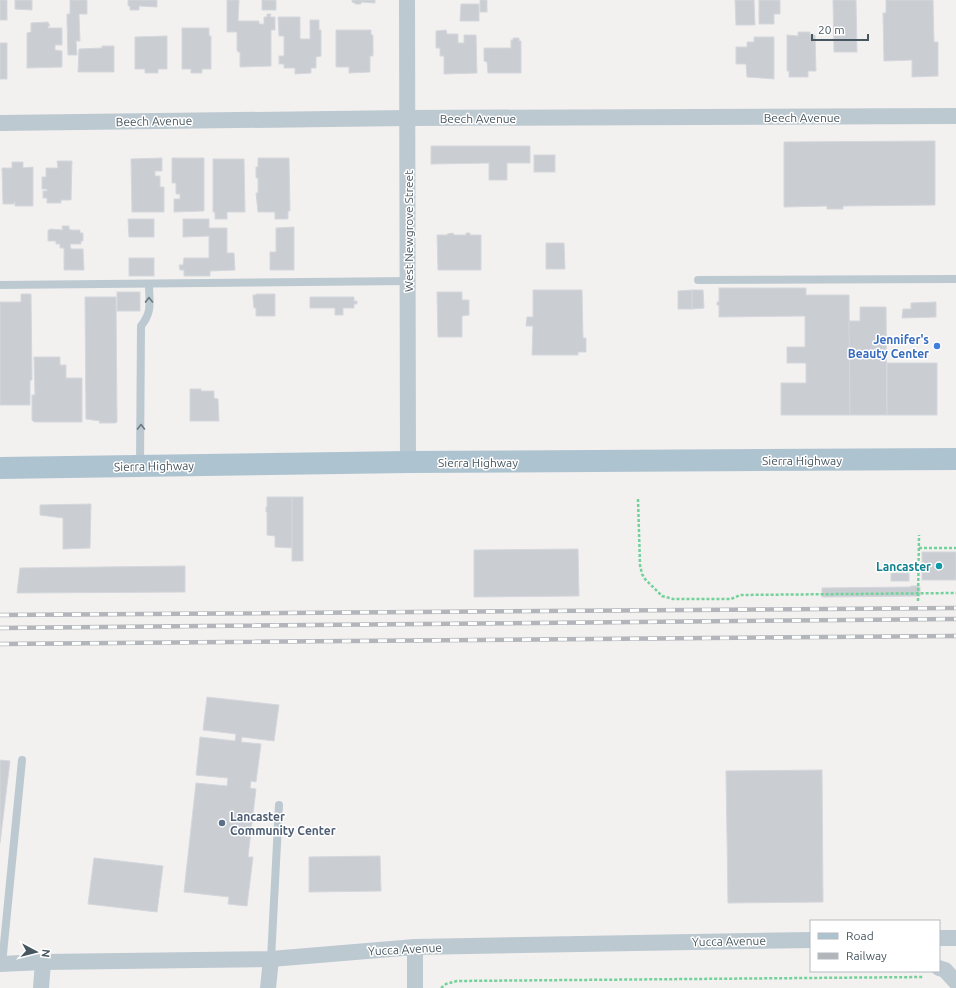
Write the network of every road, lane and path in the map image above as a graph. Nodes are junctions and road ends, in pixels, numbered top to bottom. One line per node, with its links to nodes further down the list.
1 (407, 0): 3 (street, West Newgrove Street)
2 (956, 116): 3 (street, Beech Avenue)
3 (407, 118): 4 (street, Beech Avenue); 7 (street, West Newgrove Street)
4 (0, 123)
5 (956, 279): 6 (lane)
6 (698, 280)
7 (408, 281): 8 (lane); 11 (street, West Newgrove Street)
8 (149, 284): 9 (lane); 12 (lane, one-way to 8)
9 (0, 285)
10 (956, 459): 11 (main road, Sierra Highway)
11 (408, 462): 12 (main road, Sierra Highway)
12 (140, 466): 13 (main road, Sierra Highway)
13 (0, 468)
14 (638, 499): 18 (path)
15 (919, 536): 16 (path)
16 (919, 548): 17 (path); 18 (path)
17 (956, 548)
18 (918, 593): 19 (path); 20 (path)
19 (956, 593)
20 (918, 602)
21 (22, 760): 29 (lane)
22 (280, 805): 27 (lane)
23 (940, 938): 24 (street)
24 (956, 938)
25 (810, 940): 26 (street, Yucca Avenue)
26 (415, 947): 27 (street, Yucca Avenue); 35 (street)
27 (271, 959): 28 (street, Yucca Avenue); 34 (street)
28 (44, 962): 29 (street, Yucca Avenue); 33 (street)
29 (1, 964)
30 (940, 971): 32 (street)
31 (934, 973): 36 (path)
32 (956, 982)
33 (41, 988)
34 (268, 988)
35 (415, 988)
36 (441, 988)

